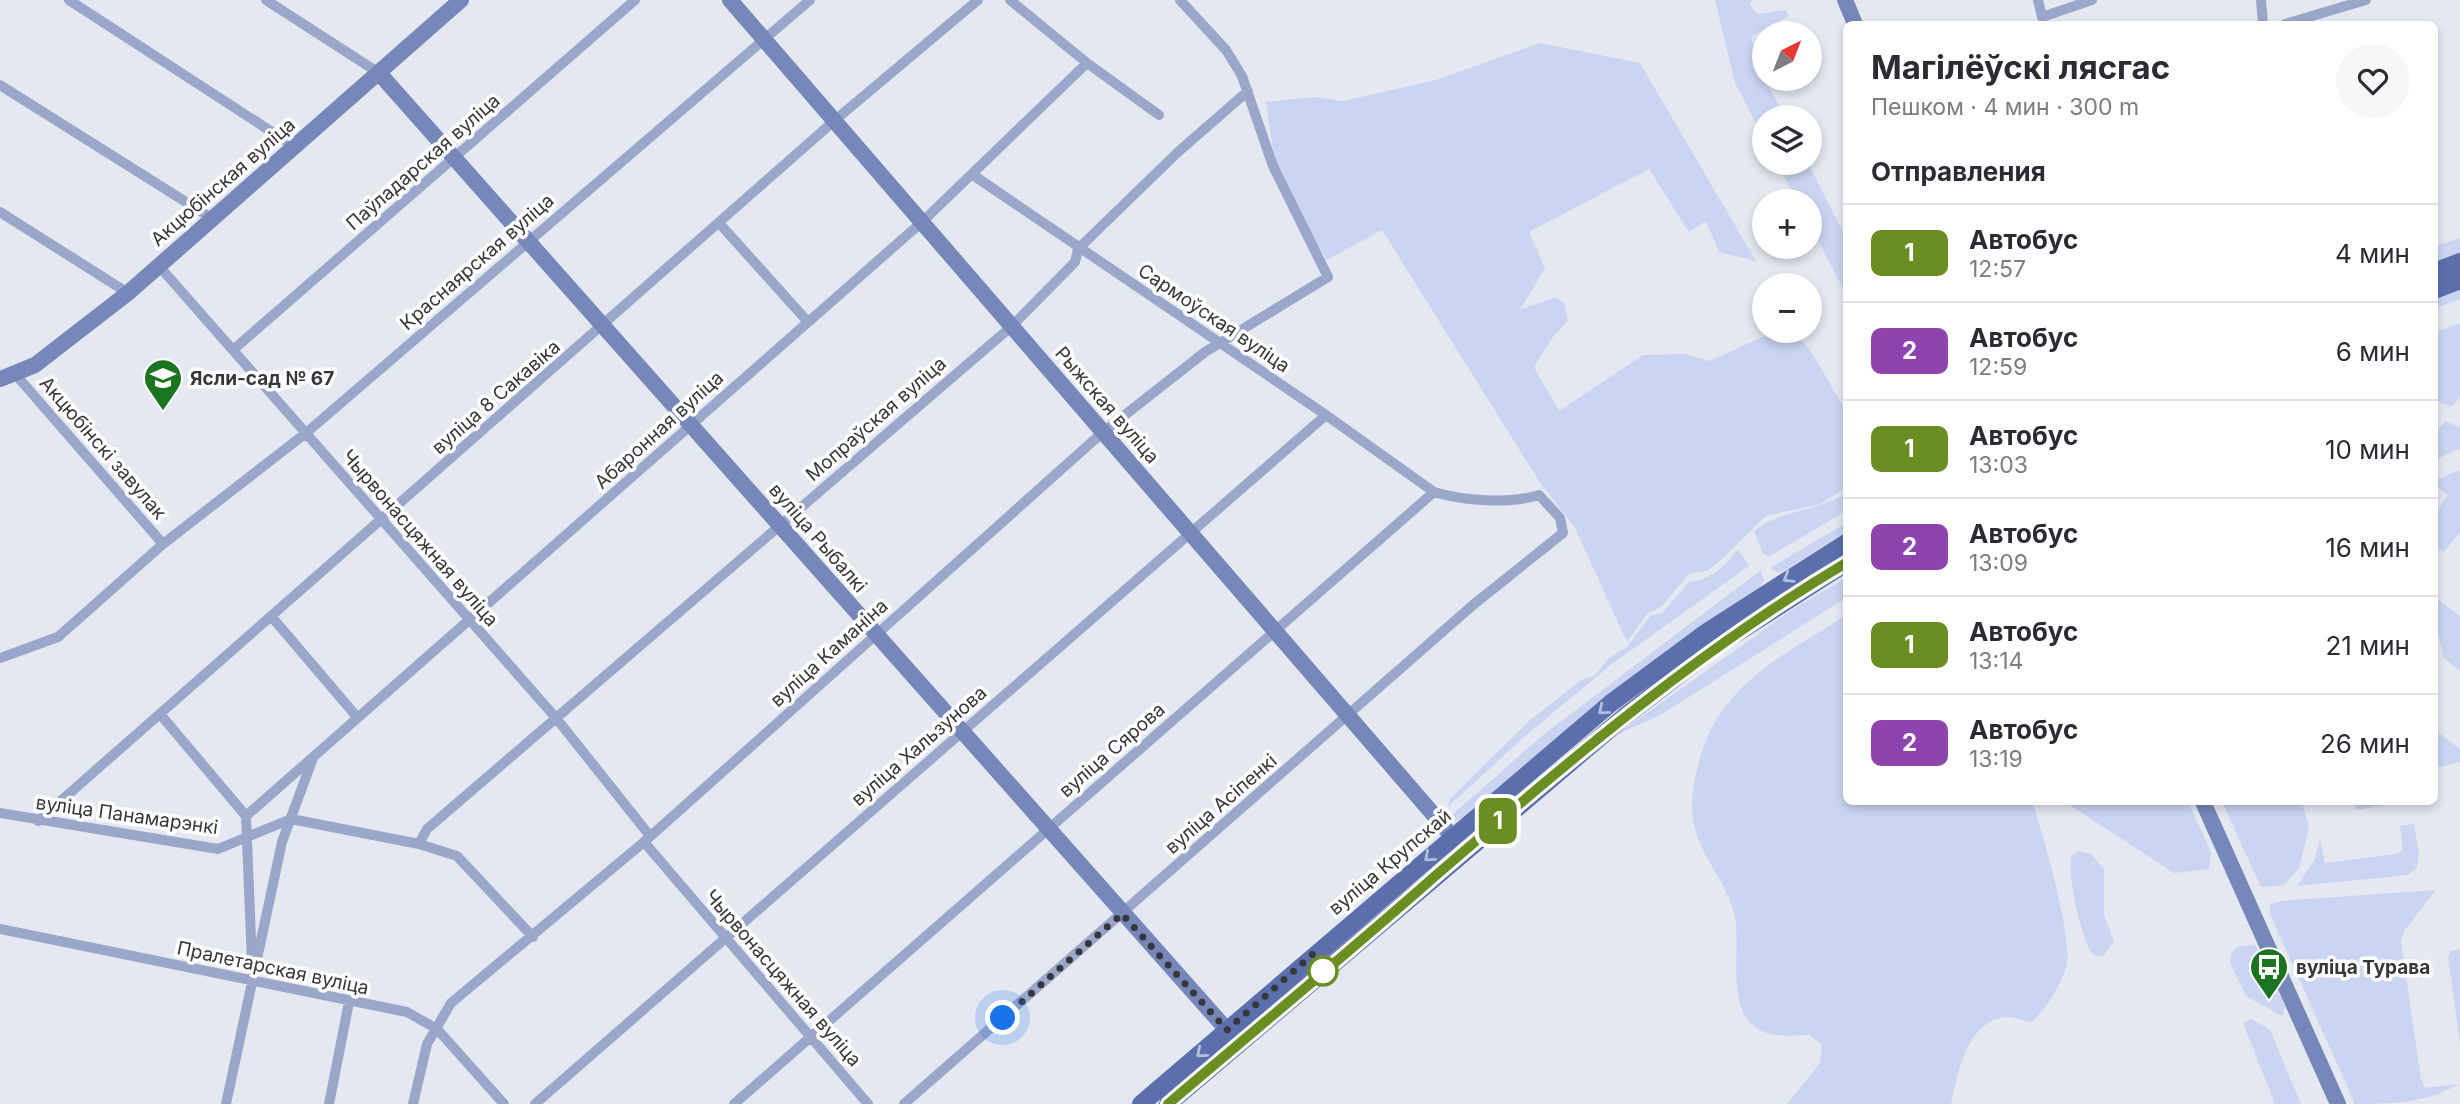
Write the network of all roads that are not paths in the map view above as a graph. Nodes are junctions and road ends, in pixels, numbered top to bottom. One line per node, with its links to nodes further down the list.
1 (69, 0): 25 (street)
2 (266, 0): 20 (street)
3 (461, 0): 20 (street, Акцюбінская вуліца)
4 (635, 0): 26 (street, Паўладарская вуліца)
5 (730, 0): 18 (street, Рыжская вуліца)
6 (810, 0): 18 (street, Краснаярская вуліца)
7 (978, 0): 24 (street, вуліца 8 Сакавіка)
8 (1010, 0): 19 (street)
9 (1180, 0): 22 (street)
10 (1844, 0): 15 (street)
11 (2038, 0): 12 (street)
12 (2092, 0)
13 (2261, 0): 16 (street)
14 (2366, 0): 17 (street)
15 (1854, 21)
16 (2263, 21)
17 (2295, 21)
18 (763, 40): 24 (street, Рыжская вуліца); 32 (street, Краснаярская вуліца)
19 (1087, 63): 23 (street); 27 (street, Абаронная вуліца)
20 (379, 73): 25 (street, Акцюбінская вуліца); 26 (street, вуліца Рыбалкі)
21 (0, 85): 29 (street)
22 (1248, 91): 33 (street, Мопраўская вуліца); 43 (street, вуліца Каманіна)
23 (1159, 115)
24 (834, 121): 30 (street, Рыжская вуліца); 31 (street, вуліца 8 Сакавіка)
25 (295, 147): 29 (street, Акцюбінская вуліца)
26 (456, 157): 32 (street, вуліца Рыбалкі); 44 (street, Паўладарская вуліца)
27 (973, 175): 30 (street, Абаронная вуліца); 33 (street, Сармоўская вуліца)
28 (0, 212): 39 (street)
29 (213, 219): 35 (street, Акцюбінская вуліца)
30 (922, 222): 40 (street, Абаронная вуліца); 42 (street, Рыжская вуліца)
31 (720, 224): 40 (street); 41 (street, вуліца 8 Сакавіка)
32 (530, 241): 41 (street, вуліца Рыбалкі); 49 (street, Краснаярская вуліца)
33 (1078, 249): 42 (street, Мопраўская вуліца); 43 (street, Сармоўская вуліца)
34 (2460, 262): 36 (main road)
35 (159, 266): 39 (street, Акцюбінская вуліца); 44 (street, Чырвонасцяжная вуліца)
36 (2438, 270)
37 (2460, 280): 38 (main road)
38 (2438, 288)
39 (128, 293): 45 (street, Акцюбінская вуліца)
40 (808, 322): 48 (street, Абаронная вуліца)
41 (603, 326): 48 (street, вуліца Рыбалкі); 52 (street, вуліца 8 Сакавіка)
42 (1012, 326): 50 (street, Рыжская вуліца); 53 (street, Мопраўская вуліца)
43 (1221, 343): 47 (street, Сармоўская вуліца); 50 (street, вуліца Каманіна)
44 (233, 350): 49 (street, Чырвонасцяжная вуліца)
45 (16, 374): 46 (street, Акцюбінская вуліца); 55 (street, Акцюбінскі завулак)
46 (0, 379)
47 (1326, 415): 51 (street, Сармоўская вуліца); 54 (street, вуліца Хальзунова)
48 (690, 425): 53 (street, вуліца Рыбалкі); 59 (street, Абаронная вуліца)
49 (306, 433): 52 (street, Чырвонасцяжная вуліца); 55 (street, Краснаярская вуліца)
50 (1102, 433): 54 (street, Рыжская вуліца); 61 (street, вуліца Каманіна)
51 (1434, 492): 60 (street, вуліца Сярова); 64 (street, вуліца Асіпенкі)
52 (382, 521): 58 (street, вуліца 8 Сакавіка); 59 (street, Чырвонасцяжная вуліца)
53 (778, 525): 61 (street, вуліца Рыбалкі); 66 (street, Мопраўская вуліца)
54 (1190, 533): 60 (street, Рыжская вуліца); 67 (street, вуліца Хальзунова)
55 (163, 544): 62 (street, Краснаярская вуліца)
56 (1843, 545): 75 (main road, вуліца Крупскай, one-way to 75)
57 (1843, 565): 97 (main road, вуліца Крупскай)
58 (271, 615): 63 (street, вуліца 8 Сакавіка); 65 (street)
59 (470, 622): 65 (street, Абаронная вуліца); 66 (street, Чырвонасцяжная вуліца)
60 (1275, 630): 64 (street, Рыжская вуліца); 74 (street, вуліца Сярова)
61 (875, 635): 67 (street, вуліца Рыбалкі); 77 (street, вуліца Каманіна)
62 (0, 658)
63 (160, 714): 71 (street); 73 (street, вуліца 8 Сакавіка)
64 (1348, 715): 75 (street, Рыжская вуліца); 79 (street, вуліца Асіпенкі)
65 (357, 717): 68 (street, Абаронная вуліца)
66 (556, 718): 77 (street, Чырвонасцяжная вуліца); 78 (street, Мопраўская вуліца)
67 (962, 733): 74 (street, вуліца Рыбалкі); 82 (street, вуліца Хальзунова)
68 (314, 755): 71 (street, Абаронная вуліца); 72 (street)
69 (2204, 805): 98 (street)
70 (0, 813): 73 (street, вуліца Панамарэнкі)
71 (246, 816): 76 (street)
72 (291, 819): 76 (street, вуліца Панамарэнкі); 78 (street); 83 (street)
73 (38, 821): 76 (street, вуліца Панамарэнкі)
74 (1048, 830): 79 (street, вуліца Рыбалкі); 87 (street, вуліца Сярова)
75 (1452, 836): 86 (main road, вуліца Крупскай, one-way to 86)
76 (248, 838): 83 (street)
77 (647, 839): 81 (street, вуліца Каманіна); 82 (street, Чырвонасцяжная вуліца)
78 (419, 844): 81 (street)
79 (1122, 914): 86 (street, вуліца Рыбалкі); 95 (street, вуліца Асіпенкі)
80 (0, 929): 83 (street, Пралетарская вуліца)
81 (533, 937): 85 (street, вуліца Каманіна)
82 (725, 938): 87 (street, Чырвонасцяжная вуліца); 92 (street, вуліца Хальзунова)
83 (252, 981): 84 (street, Пралетарская вуліца); 88 (street)
84 (349, 1002): 85 (street, Пралетарская вуліца); 89 (street)
85 (437, 1030): 90 (street, вуліца Каманіна); 91 (street, Пралетарская вуліца)
86 (1227, 1030): 96 (main road, вуліца Крупскай, one-way to 96)
87 (810, 1037): 93 (street, вуліца Сярова); 94 (street, Чырвонасцяжная вуліца)
88 (226, 1104)
89 (329, 1104)
90 (413, 1104)
91 (505, 1104)
92 (535, 1104)
93 (734, 1104)
94 (868, 1104)
95 (904, 1104)
96 (1140, 1104)
97 (1168, 1104)
98 (2338, 1104)

